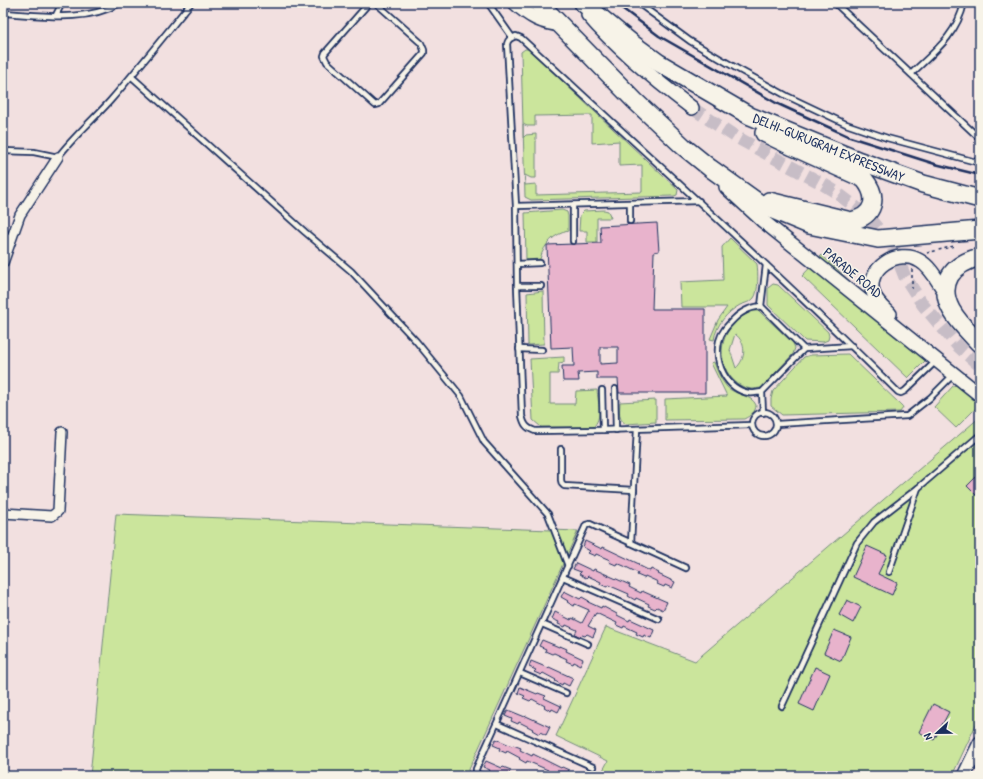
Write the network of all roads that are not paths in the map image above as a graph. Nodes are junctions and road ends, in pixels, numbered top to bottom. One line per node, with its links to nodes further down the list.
1 (62, 3): 15 (lane)
2 (120, 3): 15 (lane)
3 (191, 3): 19 (lane)
4 (369, 3): 5 (lane)
5 (376, 3)
6 (488, 3): 17 (lane)
7 (515, 3): 16 (street)
8 (539, 3): 16 (highway)
9 (578, 3): 21 (street)
10 (584, 3): 20 (highway)
11 (638, 3): 25 (lane)
12 (835, 3): 18 (lane)
13 (964, 3): 18 (lane)
14 (3, 13): 15 (lane)
15 (56, 15)
16 (562, 26): 26 (highway)
17 (512, 37): 29 (lane); 31 (lane)
18 (911, 74): 22 (lane)
19 (132, 76): 24 (lane); 71 (lane)
20 (690, 81): 27 (highway); 28 (highway, DELHI-GURUGRAM EXPRESSWAY)
21 (692, 108)
22 (976, 135)
23 (3, 151): 24 (lane)
24 (58, 157): 37 (street)
25 (980, 163)
26 (710, 168): 27 (highway); 52 (street, PARADE ROAD)
27 (752, 199): 34 (highway)
28 (980, 199)
29 (699, 202): 30 (lane); 42 (lane)
30 (630, 204): 32 (lane); 33 (lane)
31 (516, 206): 32 (lane); 41 (lane)
32 (572, 206): 36 (lane)
33 (630, 221)
34 (980, 230)
35 (3, 234): 37 (street)
36 (573, 240)
37 (7, 250): 39 (street)
38 (980, 257): 45 (highway)
39 (3, 263)
40 (540, 263): 41 (lane)
41 (517, 264): 43 (lane)
42 (766, 265): 46 (lane); 48 (lane)
43 (517, 286): 44 (lane); 50 (lane)
44 (541, 286)
45 (945, 292): 47 (highway); 52 (street)
46 (761, 306): 49 (lane); 56 (lane)
47 (980, 344)
48 (852, 346): 49 (lane); 52 (lane)
49 (804, 348): 56 (lane)
50 (519, 349): 51 (lane); 62 (lane)
51 (542, 350)
52 (933, 357): 53 (street, PARADE ROAD)
53 (955, 374): 57 (street, PARADE ROAD); 59 (lane)
54 (615, 389): 63 (lane)
55 (602, 390): 62 (lane)
56 (762, 392): 58 (lane)
57 (980, 395)
58 (763, 412): 59 (lane); 60 (lane)
59 (777, 424): 60 (lane)
60 (752, 426): 61 (lane)
61 (637, 429): 63 (lane); 68 (lane)
62 (603, 430): 63 (lane)
63 (616, 430)
64 (62, 432): 69 (street)
65 (980, 437): 67 (lane)
66 (561, 449): 68 (lane)
67 (918, 488): 73 (lane); 80 (lane)
68 (634, 490): 70 (lane)
69 (3, 513)
70 (631, 543): 71 (lane); 72 (lane)
71 (568, 566): 74 (lane)
72 (686, 568)
73 (889, 572)
74 (563, 577): 75 (lane); 76 (lane)
75 (659, 619)
76 (542, 624): 77 (lane); 78 (lane)
77 (588, 644)
78 (520, 673): 79 (lane); 81 (lane)
79 (566, 693)
80 (782, 706)
81 (497, 724): 83 (lane); 84 (lane)
82 (980, 743): 85 (street)
83 (593, 767)
84 (482, 776)
85 (964, 776)

